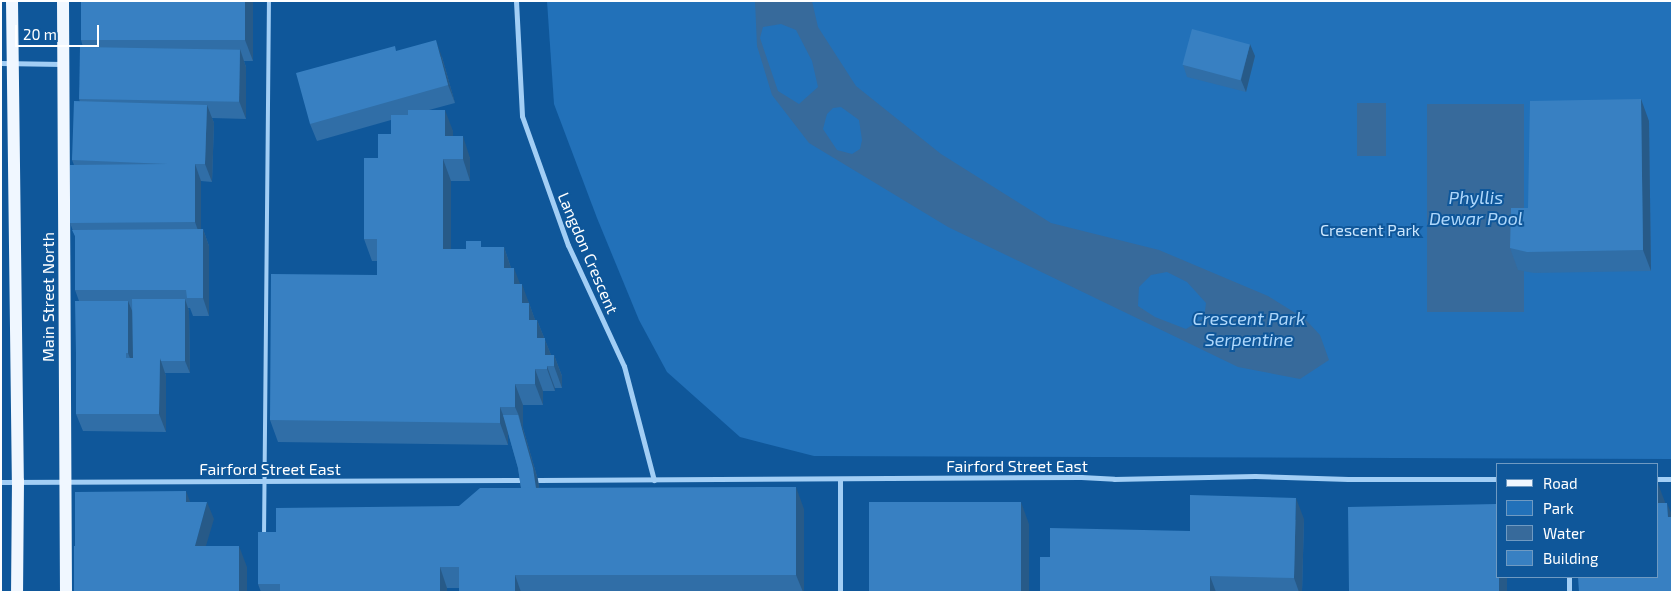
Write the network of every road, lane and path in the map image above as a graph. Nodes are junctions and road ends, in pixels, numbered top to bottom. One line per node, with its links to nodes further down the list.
1 (12, 1): 5 (main road, Main Street North)
2 (63, 1): 6 (main road, Main Street North)
3 (269, 1): 17 (lane)
4 (516, 1): 12 (street, Langdon Crescent)
5 (7, 63): 6 (street); 14 (main road, Main Street North)
6 (63, 64): 15 (main road, Main Street North)
7 (1658, 478): 8 (street)
8 (1672, 478)
9 (1496, 479): 13 (street, Fairford Street East)
10 (522, 480): 17 (street, Fairford Street East)
11 (538, 480): 12 (street, Fairford Street East)
12 (654, 480): 13 (street, Fairford Street East)
13 (840, 480): 22 (street)
14 (18, 481): 15 (street, Fairford Street East); 16 (street, Fairford Street East); 20 (main road, Main Street North)
15 (66, 481): 17 (street, Fairford Street East); 21 (main road, Main Street North)
16 (1, 482)
17 (266, 482): 18 (lane)
18 (264, 542)
19 (1569, 578): 23 (street)
20 (17, 592)
21 (66, 592)
22 (840, 592)
23 (1569, 592)

